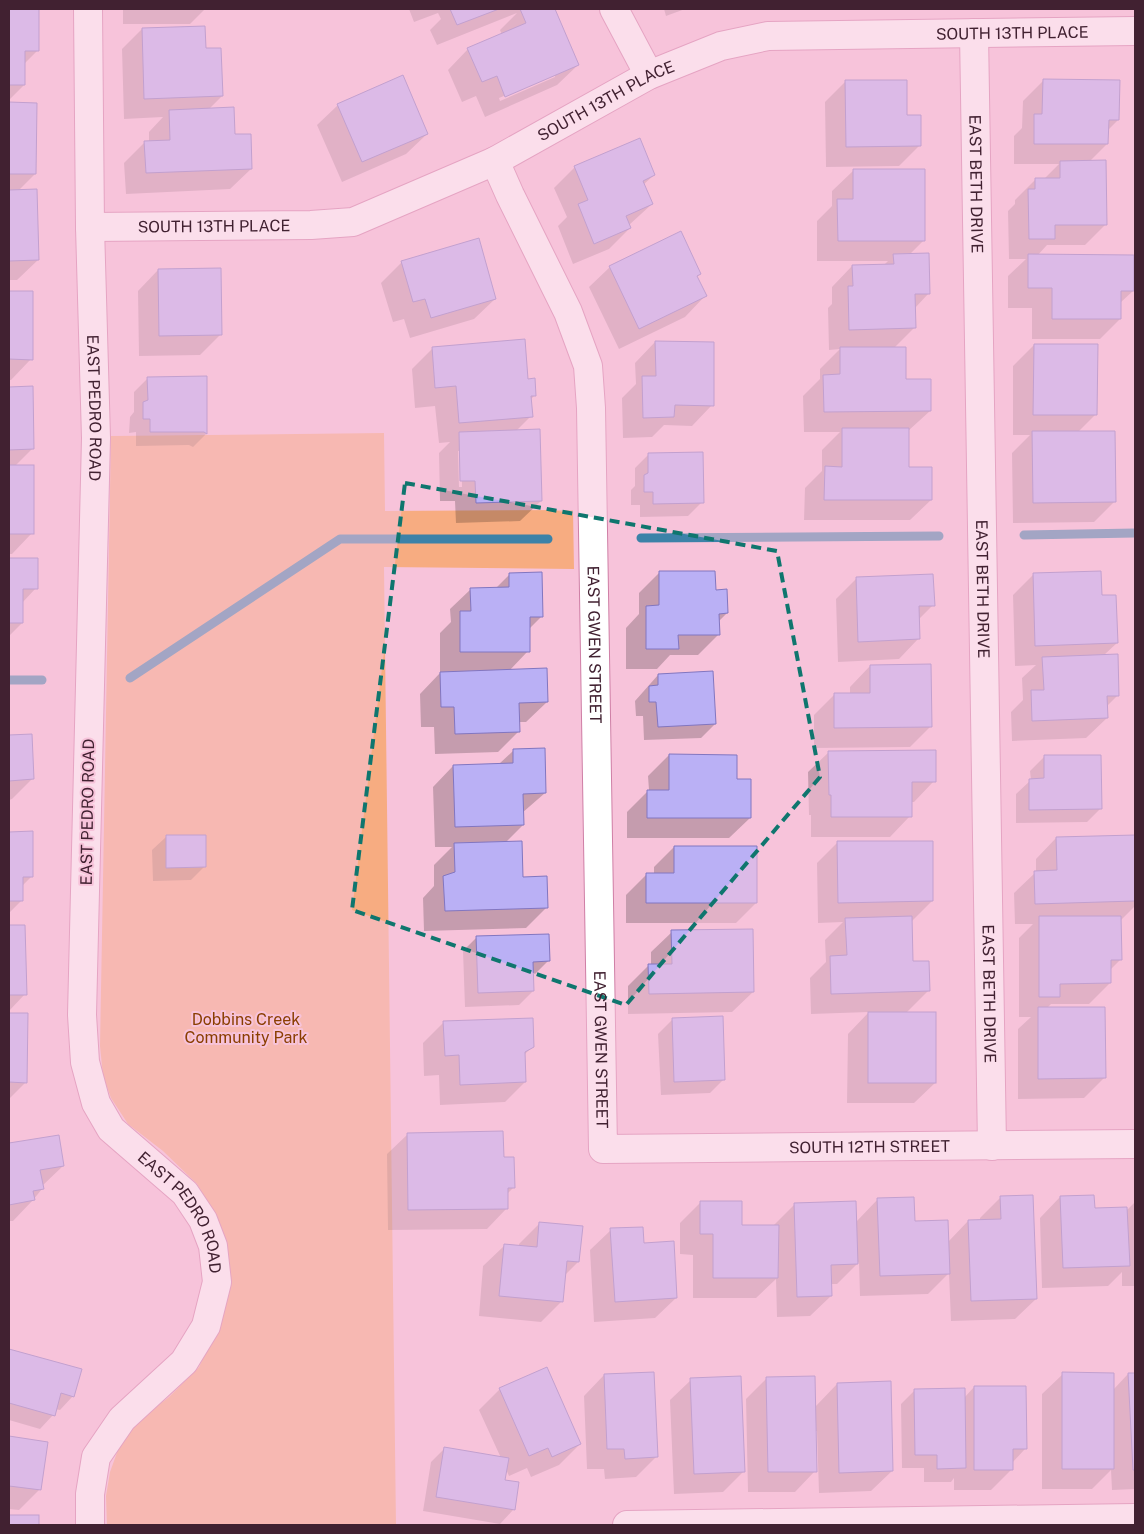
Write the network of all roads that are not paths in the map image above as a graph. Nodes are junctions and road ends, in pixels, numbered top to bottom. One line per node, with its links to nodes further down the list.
1 (88, 9): 7 (street, EAST PEDRO ROAD)
2 (614, 9): 5 (street)
3 (1135, 31): 4 (street, SOUTH 13TH PLACE)
4 (974, 33): 5 (street, SOUTH 13TH PLACE); 9 (street, EAST BETH DRIVE)
5 (649, 75): 6 (street, SOUTH 13TH PLACE)
6 (495, 161): 7 (street, SOUTH 13TH PLACE); 10 (street, EAST GWEN STREET)
7 (90, 227): 13 (street, EAST PEDRO ROAD)
8 (1135, 1144): 9 (street, SOUTH 12TH STREET)
9 (992, 1146): 10 (street, SOUTH 12TH STREET)
10 (603, 1149)
11 (1135, 1518): 12 (street)
12 (980, 1523): 14 (street)
13 (90, 1525)
14 (626, 1525)

